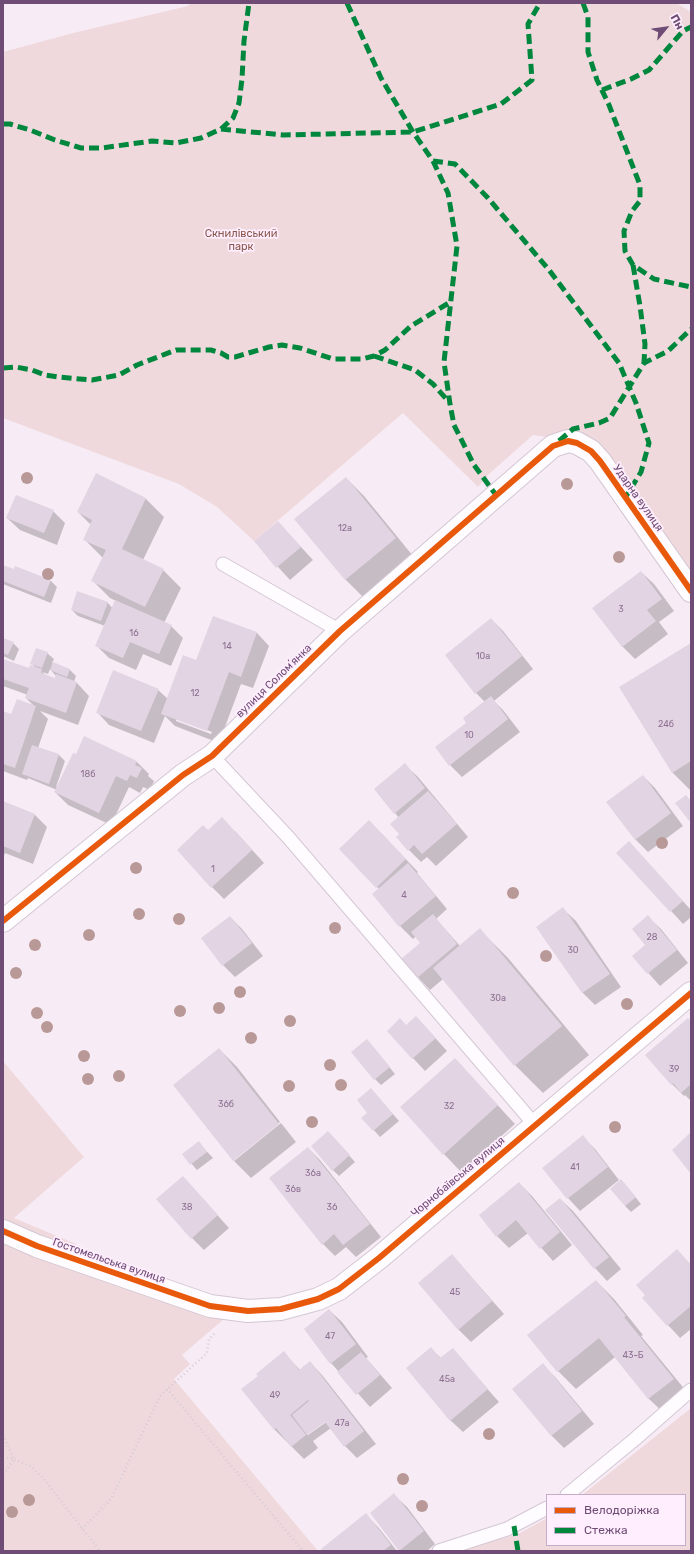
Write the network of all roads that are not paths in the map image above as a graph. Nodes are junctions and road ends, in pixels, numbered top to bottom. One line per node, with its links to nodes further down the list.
1 (552, 446): 3 (street, Ударна вулиця); 4 (street, вулиця Соломʼянка)
2 (223, 564): 4 (lane)
3 (691, 591)
4 (340, 631): 5 (street, вулиця Соломʼянка)
5 (212, 756): 6 (street, вулиця Соломʼянка); 8 (lane)
6 (3, 921)
7 (691, 993): 8 (street, Чорнобаївська вулиця)
8 (535, 1125): 10 (street, Чорнобаївська вулиця)
9 (3, 1231): 10 (street, Гостомельська вулиця)
10 (210, 1306)
11 (691, 1390): 12 (lane)
12 (568, 1494)
13 (546, 1509): 14 (lane)
14 (438, 1551)

